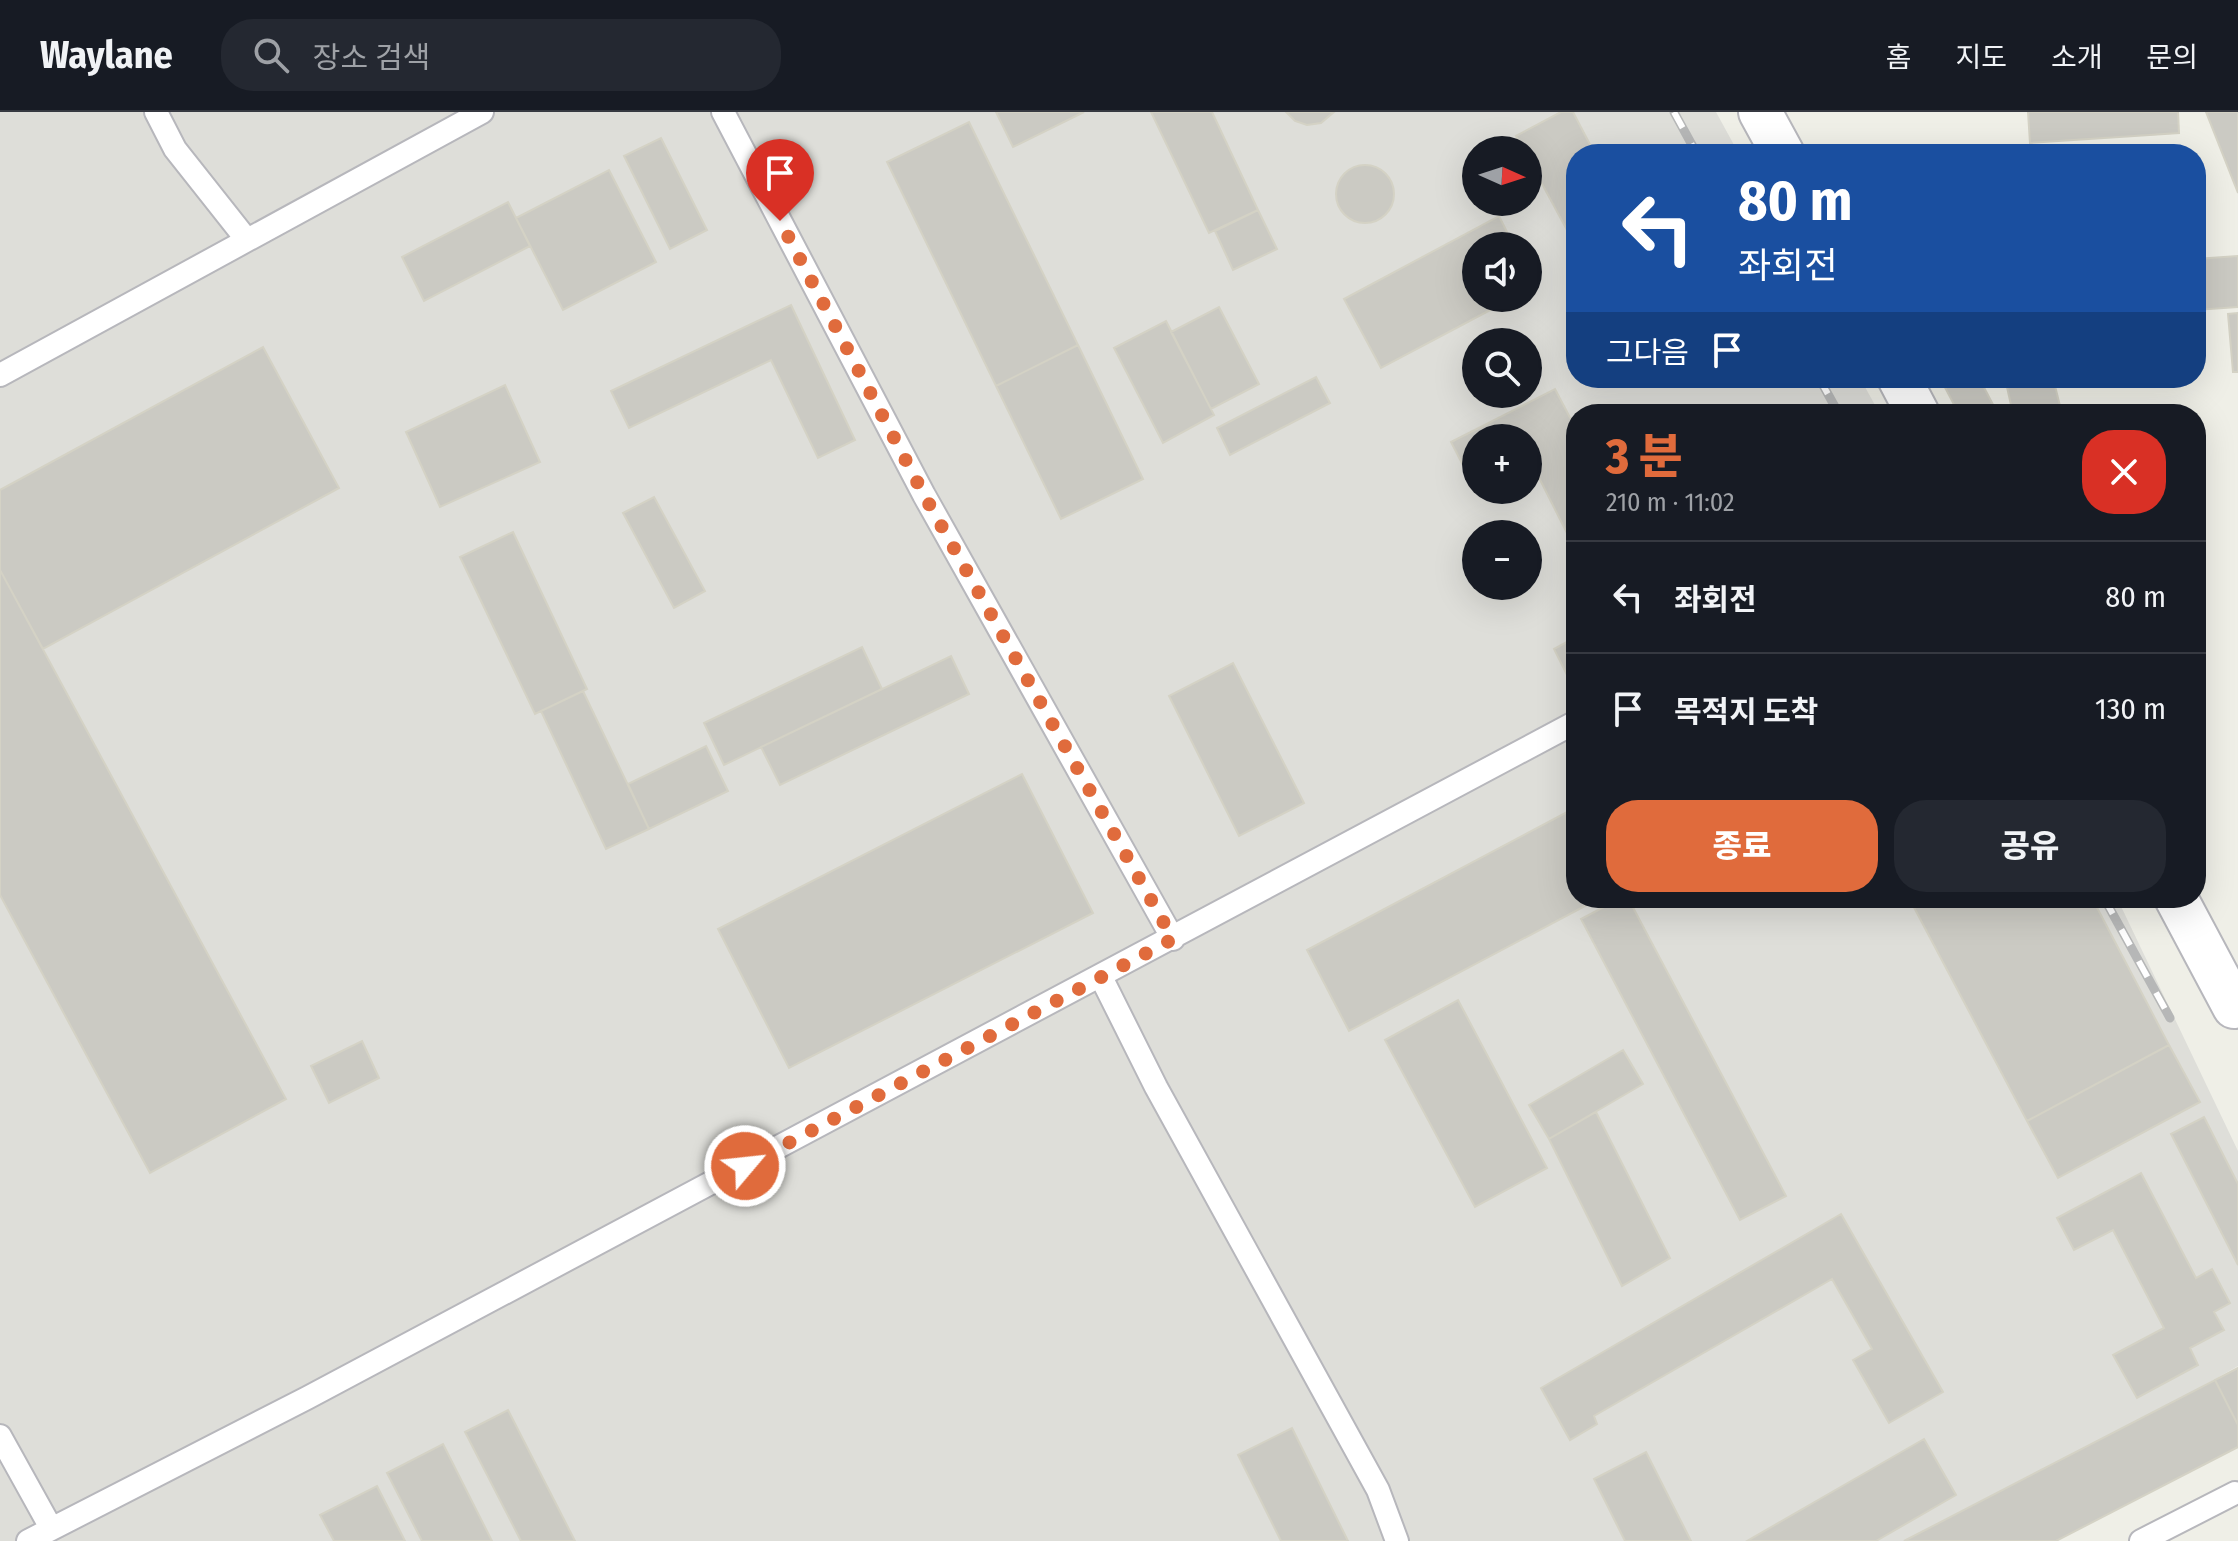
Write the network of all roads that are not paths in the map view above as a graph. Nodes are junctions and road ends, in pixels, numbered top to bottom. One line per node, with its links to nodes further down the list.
1 (156, 112): 6 (lane)
2 (482, 112): 6 (lane)
3 (723, 112): 10 (lane)
4 (1760, 112): 5 (street)
5 (1778, 144)
6 (247, 240): 7 (lane)
7 (0, 375)
8 (1566, 727): 10 (lane)
9 (2181, 908): 12 (street)
10 (1173, 939): 11 (lane)
11 (1101, 977): 15 (lane); 17 (lane)
12 (2234, 1007)
13 (0, 1436): 15 (lane)
14 (2235, 1493): 18 (lane)
15 (51, 1528): 16 (lane)
16 (28, 1541)
17 (1397, 1541)
18 (2141, 1541)

